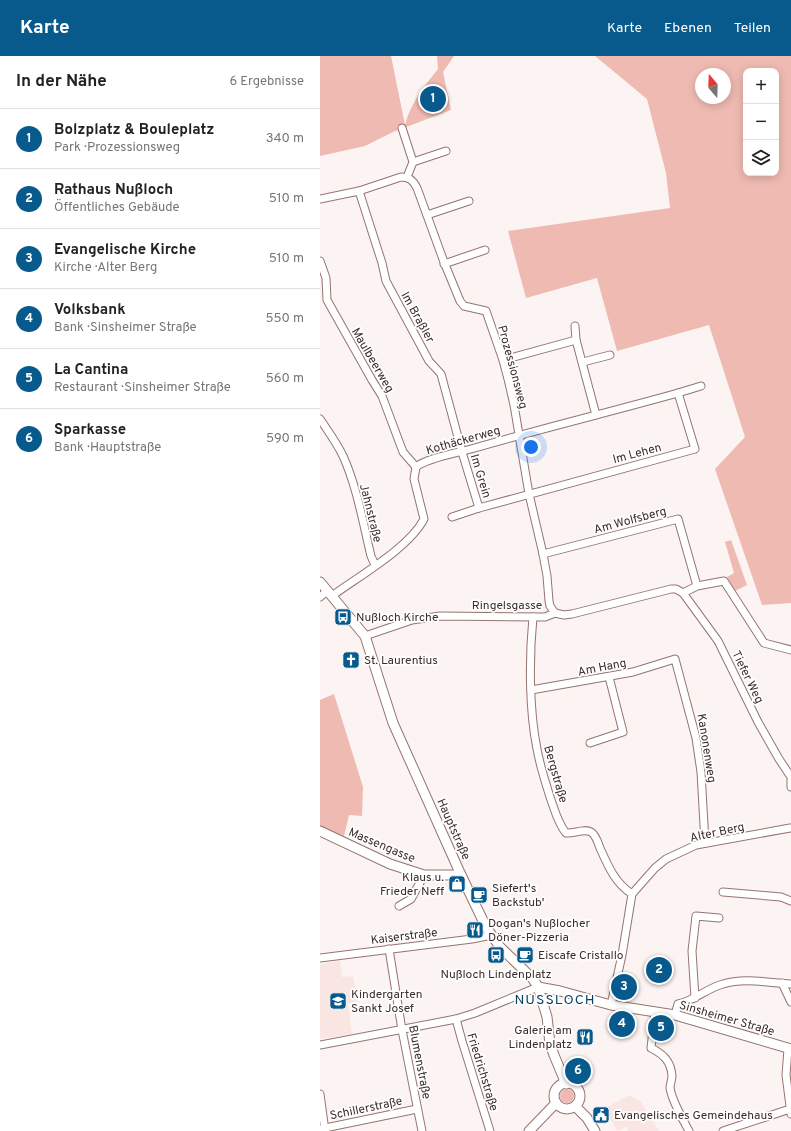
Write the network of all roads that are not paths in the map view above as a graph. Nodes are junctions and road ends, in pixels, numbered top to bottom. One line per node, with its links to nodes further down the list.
1 (402, 128): 3 (street)
2 (446, 151): 3 (street)
3 (412, 162): 4 (street)
4 (407, 177): 5 (street); 8 (street, Prozessionsweg)
5 (359, 191): 6 (street); 22 (street, Im Braßler)
6 (320, 199)
7 (469, 201): 8 (street)
8 (427, 215): 11 (street, Prozessionsweg)
9 (485, 250): 11 (street)
10 (320, 260): 23 (street, Maulbeerweg)
11 (444, 264): 15 (street, Prozessionsweg)
12 (575, 326): 13 (street)
13 (576, 340): 15 (street); 16 (street)
14 (610, 355): 16 (street)
15 (503, 360): 21 (street, Prozessionsweg)
16 (583, 362): 19 (street)
17 (702, 386): 18 (street)
18 (678, 393): 19 (street); 24 (street, Im Lehen)
19 (596, 415): 21 (street)
20 (320, 420): 28 (street, Jahnstraße)
21 (518, 436): 22 (street, Kothäckerweg); 24 (street, Prozessionsweg)
22 (462, 452): 23 (street, Kothäckerweg); 25 (street, Im Grein)
23 (416, 466): 28 (street, Kothäckerweg)
24 (528, 494): 25 (street, Im Grein); 27 (street, Prozessionsweg)
25 (479, 508): 26 (street, Im Grein)
26 (452, 517)
27 (543, 554): 30 (street, Am Wolfsberg); 33 (street, Prozessionsweg)
28 (375, 566): 32 (street)
29 (320, 582): 32 (main road, Hauptstraße)
30 (697, 586): 31 (street); 36 (street)
31 (683, 593): 33 (street, Ringelsgasse); 41 (street, Tiefer Weg)
32 (326, 594): 35 (main road, Hauptstraße)
33 (555, 613): 34 (street, Ringelsgasse)
34 (533, 617): 35 (street, Ringelsgasse); 39 (street, Bergstraße)
35 (365, 636): 46 (main road, Hauptstraße)
36 (791, 650)
37 (675, 659): 38 (street, Am Hang); 44 (street, Kanonenweg)
38 (609, 677): 39 (street, Am Hang); 40 (street)
39 (531, 690): 48 (street, Bergstraße)
40 (590, 743)
41 (791, 787)
42 (791, 825): 44 (street, Alter Berg)
43 (320, 831): 45 (main road, Massengasse)
44 (705, 843): 48 (street, Alter Berg)
45 (424, 875): 46 (main road, Massengasse); 50 (street)
46 (461, 875): 52 (main road, Hauptstraße)
47 (722, 892): 49 (street)
48 (632, 894): 60 (street)
49 (791, 901)
50 (399, 906)
51 (719, 918): 58 (street)
52 (492, 935): 53 (street, Kaiserstraße); 57 (main road, Hauptstraße)
53 (389, 949): 54 (street, Kaiserstraße); 64 (street, Blumenstraße)
54 (320, 958)
55 (782, 983): 56 (street); 58 (street); 59 (street)
56 (791, 984)
57 (538, 987): 60 (main road, Sinsheimer Straße); 63 (street); 67 (main road, Hauptstraße)
58 (695, 998): 62 (street)
59 (791, 1002)
60 (611, 1005): 61 (main road, Sinsheimer Straße)
61 (656, 1012): 62 (main road, Sinsheimer Straße); 78 (street)
62 (675, 1015): 66 (main road, Sinsheimer Straße)
63 (456, 1018): 64 (street); 75 (street, Friedrichstraße)
64 (402, 1030): 65 (street); 71 (street, Blumenstraße)
65 (320, 1045)
66 (790, 1049): 72 (street)
67 (566, 1084): 69 (main road); 70 (main road, Hauptstraße)
68 (320, 1094): 73 (street)
69 (556, 1103): 70 (main road); 76 (main road)
70 (575, 1106): 77 (main road)
71 (417, 1109): 73 (street, Schillerstraße); 74 (street, Blumenstraße)
72 (790, 1112): 79 (street)
73 (323, 1129)
74 (422, 1131)
75 (490, 1131)
76 (529, 1131)
77 (595, 1131)
78 (689, 1131)
79 (723, 1131)

